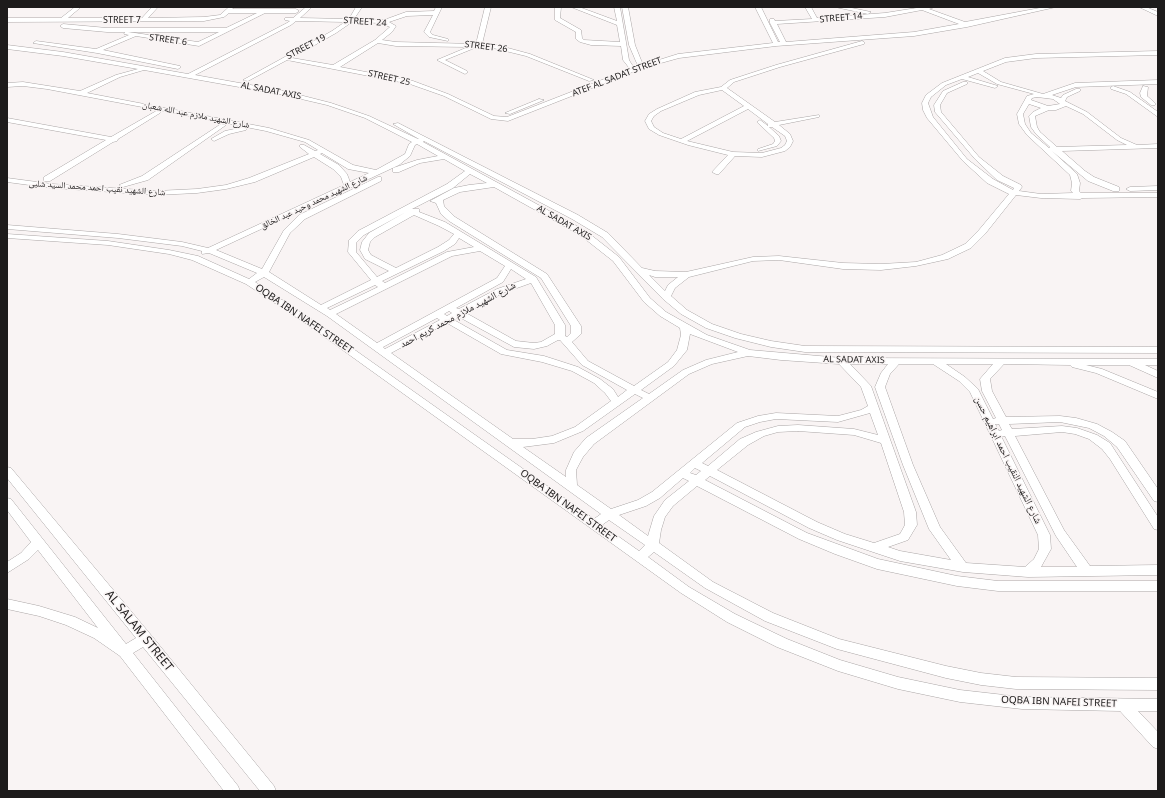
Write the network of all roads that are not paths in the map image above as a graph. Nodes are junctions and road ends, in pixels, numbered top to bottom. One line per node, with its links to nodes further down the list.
1 (78, 7): 32 (street)
2 (155, 7): 34 (street)
3 (309, 7): 30 (street)
4 (359, 7): 37 (street, STREET 19)
5 (439, 7): 26 (street)
6 (488, 7): 59 (street)
7 (558, 7): 58 (street)
8 (574, 7): 42 (street)
9 (616, 7): 42 (street)
10 (625, 7): 70 (street)
11 (758, 7): 55 (street)
12 (808, 7): 36 (street)
13 (838, 7): 28 (street)
14 (932, 7): 20 (street, STREET 14)
15 (1022, 7): 21 (street, ATEF AL SADAT STREET)
16 (1046, 7): 17 (street)
17 (1053, 7): 18 (street); 43 (street, ATEF AL SADAT STREET)
18 (1058, 7)
19 (1142, 7): 27 (street)
20 (922, 8): 28 (street, STREET 14); 39 (street)
21 (1015, 8): 39 (street, ATEF AL SADAT STREET)
22 (231, 9): 24 (street); 35 (street, STREET 7)
23 (298, 9): 24 (street); 29 (street)
24 (264, 11): 48 (street, STREET 6)
25 (768, 12): 41 (street)
26 (436, 13): 38 (street); 57 (street)
27 (1158, 14)
28 (885, 15): 36 (street, STREET 14)
29 (287, 19): 30 (street, STREET 24); 77 (street)
30 (297, 19): 37 (street, STREET 24); 75 (street)
31 (7, 20): 32 (street, STREET 7)
32 (62, 20): 33 (street, STREET 7)
33 (95, 20): 34 (street, STREET 7); 44 (street)
34 (142, 20): 35 (street, STREET 7)
35 (155, 20): 45 (street)
36 (816, 20): 41 (street, STREET 14)
37 (350, 21): 38 (street, STREET 24); 66 (street, STREET 19)
38 (385, 22): 53 (street, STREET 24)
39 (958, 22): 43 (street); 56 (street, ATEF AL SADAT STREET)
40 (7, 23): 44 (street, STREET 6)
41 (773, 23): 56 (street)
42 (619, 24): 58 (street)
43 (967, 25): 50 (street, ATEF AL SADAT STREET)
44 (85, 28): 47 (street, STREET 6)
45 (146, 28): 46 (street, STREET 6); 47 (street, STREET 6); 49 (street)
46 (167, 29): 48 (street, STREET 6); 51 (street)
47 (107, 30): 49 (street, STREET 6)
48 (227, 30): 51 (street, STREET 6)
49 (133, 35): 51 (street, STREET 6); 62 (street)
50 (895, 36): 52 (street, ATEF AL SADAT STREET); 63 (street)
51 (152, 38)
52 (864, 38): 56 (street, ATEF AL SADAT STREET); 63 (street)
53 (377, 41): 57 (street, STREET 26); 71 (street, STREET 24)
54 (7, 42): 62 (street, AL SADAT AXIS)
55 (775, 42): 56 (street, ATEF AL SADAT STREET); 68 (street, ATEF AL SADAT STREET)
56 (785, 42): 63 (street)
57 (452, 44): 59 (street, STREET 26)
58 (624, 44): 72 (street)
59 (477, 45): 76 (street); 82 (street, STREET 26)
60 (7, 47): 69 (street, AL SADAT AXIS)
61 (709, 47): 65 (street, ATEF AL SADAT STREET)
62 (97, 51): 77 (street, AL SADAT AXIS)
63 (811, 52): 88 (street); 90 (street)
64 (1158, 53): 74 (street)
65 (654, 57): 68 (street); 70 (street, ATEF AL SADAT STREET)
66 (285, 58): 71 (street, STREET 25); 81 (street, STREET 19)
67 (1158, 58): 78 (street)
68 (660, 60): 70 (street, ATEF AL SADAT STREET)
69 (118, 63): 73 (street, AL SADAT AXIS); 92 (street)
70 (639, 64): 72 (street, ATEF AL SADAT STREET)
71 (335, 66): 102 (street, STREET 25)
72 (631, 68): 82 (street, ATEF AL SADAT STREET); 102 (street, ATEF AL SADAT STREET)
73 (147, 69): 77 (street, AL SADAT AXIS); 91 (street)
74 (977, 70): 78 (street); 79 (street)
75 (199, 71): 77 (street, AL SADAT AXIS); 81 (street, AL SADAT AXIS)
76 (465, 72)
77 (187, 74): 114 (street, AL SADAT AXIS)
78 (984, 74): 80 (street); 93 (street)
79 (962, 76): 80 (street); 139 (street)
80 (973, 79): 94 (street); 139 (street)
81 (246, 80): 110 (street, AL SADAT AXIS)
82 (591, 80): 102 (street, ATEF AL SADAT STREET)
83 (1158, 82): 93 (street)
84 (7, 85): 92 (street, شارع الشهيد ملازم عبد الله شعبان)
85 (1145, 86): 86 (street); 89 (street); 97 (street)
86 (1158, 86)
87 (7, 88): 92 (street, شارع الشهيد ملازم عبد الله شعبان)
88 (723, 88): 90 (street); 96 (street)
89 (1113, 88): 95 (street); 101 (street)
90 (715, 89): 96 (street); 112 (street)
91 (82, 93): 92 (street, شارع الشهيد ملازم عبد الله شعبان); 119 (street, شارع الشهيد ملازم عبد الله شعبان)
92 (74, 94): 100 (street, شارع الشهيد ملازم عبد الله شعبان)
93 (1044, 95): 94 (street); 95 (street)
94 (1028, 100): 98 (street); 120 (street)
95 (1063, 102): 99 (street); 117 (street)
96 (745, 107): 105 (street); 108 (street); 112 (street)
97 (1158, 107)
98 (1048, 108): 99 (street); 120 (street)
99 (1056, 108): 118 (street)
100 (162, 113): 106 (street, شارع الشهيد ملازم عبد الله شعبان); 111 (street); 113 (street)
101 (1158, 115)
102 (488, 116)
103 (817, 116): 105 (street)
104 (7, 120): 111 (street)
105 (775, 124): 108 (street); 123 (street)
106 (224, 125): 109 (street, شارع الشهيد ملازم عبد الله شعبان); 133 (street)
107 (7, 126): 115 (street)
108 (767, 126): 112 (street)
109 (244, 129): 119 (street, شارع الشهيد ملازم عبد الله شعبان); 135 (street)
110 (425, 138): 114 (street, شارع الشهيد محمد وحيد عبد الخالق); 122 (street, AL SADAT AXIS)
111 (113, 140): 113 (street); 115 (street)
112 (683, 140): 123 (street)
113 (121, 141): 132 (street)
114 (416, 142): 125 (street, AL SADAT AXIS); 127 (street, شارع الشهيد محمد وحيد عبد الخالق)
115 (105, 144): 131 (street)
116 (1158, 146): 117 (street)
117 (1140, 147): 118 (street)
118 (1106, 148): 120 (street)
119 (316, 150): 127 (street, شارع الشهيد ملازم عبد الله شعبان); 130 (street, شارع الشهيد نقيب احمد محمد السيد شلبى); 135 (street, شارع الشهيد نقيب احمد محمد السيد شلبى); 136 (street, شارع الشهيد ملازم عبد الله شعبان)
120 (1054, 152): 124 (street); 140 (street)
121 (1158, 152): 124 (street)
122 (456, 154): 125 (street, شارع الشهيد محمد وحيد عبد الخالق); 152 (street, AL SADAT AXIS)
123 (733, 154): 128 (street)
124 (1062, 155): 138 (street)
125 (445, 157): 126 (street, AL SADAT AXIS); 154 (street, شارع الشهيد محمد وحيد عبد الخالق)
126 (469, 171): 134 (street, AL SADAT AXIS); 144 (street)
127 (376, 172): 136 (street, شارع الشهيد محمد وحيد عبد الخالق)
128 (716, 172)
129 (7, 174): 131 (street, شارع الشهيد نقيب احمد محمد السيد شلبى)
130 (7, 180)
131 (47, 180): 132 (street, شارع الشهيد نقيب احمد محمد السيد شلبى)
132 (57, 181): 133 (street, شارع الشهيد نقيب احمد محمد السيد شلبى)
133 (123, 185): 135 (street, شارع الشهيد نقيب احمد محمد السيد شلبى)
134 (496, 185): 143 (street); 166 (street, AL SADAT AXIS)
135 (144, 186)
136 (348, 186): 149 (street, شارع الشهيد محمد وحيد عبد الخالق)
137 (1158, 188): 138 (street)
138 (1116, 189): 140 (street)
139 (1016, 190): 140 (street); 142 (street); 155 (street)
140 (1074, 191): 142 (street)
141 (1158, 195): 142 (street)
142 (1080, 197)
143 (439, 199): 144 (street); 167 (street)
144 (408, 211): 146 (street); 153 (street); 157 (street)
145 (7, 227): 149 (street, OQBA IBN NAFEI STREET)
146 (458, 234): 148 (street); 153 (street)
147 (7, 236): 150 (street, OQBA IBN NAFEI STREET)
148 (482, 248): 151 (street); 159 (street)
149 (208, 250): 150 (street, شارع الشهيد محمد وحيد عبد الخالق); 154 (street, OQBA IBN NAFEI STREET)
150 (195, 258): 158 (street, OQBA IBN NAFEI STREET)
151 (510, 265): 156 (street); 161 (street, شارع الشهيد ملازم محمد كريم احمد)
152 (641, 270): 155 (street); 160 (street, AL SADAT AXIS)
153 (397, 271): 157 (street)
154 (264, 274): 158 (street); 162 (street, OQBA IBN NAFEI STREET)
155 (686, 275): 160 (street)
156 (532, 279): 163 (street, شارع الشهيد ملازم محمد كريم احمد); 167 (street)
157 (376, 281): 159 (street); 162 (street)
158 (249, 282): 204 (street, OQBA IBN NAFEI STREET)
159 (384, 287): 162 (street)
160 (666, 297): 169 (street, AL SADAT AXIS)
161 (450, 308): 163 (street); 164 (street, شارع الشهيد ملازم محمد كريم احمد)
162 (325, 311): 168 (street, OQBA IBN NAFEI STREET)
163 (460, 313): 165 (street, شارع الشهيد ملازم محمد كريم احمد); 171 (street)
164 (437, 314): 165 (street); 168 (street, شارع الشهيد ملازم محمد كريم احمد)
165 (447, 320): 168 (street, شارع الشهيد ملازم محمد كريم احمد); 171 (street)
166 (684, 327): 172 (street, AL SADAT AXIS); 182 (street)
167 (564, 339): 171 (street); 182 (street)
168 (381, 350): 194 (street, OQBA IBN NAFEI STREET)
169 (1088, 350): 170 (street, AL SADAT AXIS); 178 (street)
170 (1158, 350)
171 (533, 351): 185 (street)
172 (749, 353): 173 (street, AL SADAT AXIS); 184 (street)
173 (842, 361): 174 (street, AL SADAT AXIS); 186 (street)
174 (896, 361): 175 (street, AL SADAT AXIS); 190 (street)
175 (934, 361): 176 (street, AL SADAT AXIS); 187 (street, شارع الشهيد النقيب احمد ابراهيم حسن)
176 (1002, 361): 177 (street, AL SADAT AXIS); 188 (street, شارع الشهيد النقيب احمد ابراهيم حسن)
177 (1062, 361): 178 (street, AL SADAT AXIS); 183 (street)
178 (1096, 361): 179 (street, AL SADAT AXIS)
179 (1129, 361): 180 (street, AL SADAT AXIS); 181 (street)
180 (1158, 362)
181 (1158, 375)
182 (635, 389): 184 (street); 185 (street)
183 (1158, 396)
184 (650, 398): 200 (street)
185 (617, 402): 194 (street)
186 (873, 407): 189 (street); 195 (street)
187 (989, 421): 188 (street); 192 (street, شارع الشهيد النقيب احمد ابراهيم حسن)
188 (1002, 421): 191 (street, شارع الشهيد النقيب احمد ابراهيم حسن); 201 (street)
189 (880, 424): 190 (street); 193 (street)
190 (894, 425): 210 (street)
191 (1008, 432): 192 (street); 205 (street); 213 (street, شارع الشهيد النقيب احمد ابراهيم حسن)
192 (995, 433): 214 (street, شارع الشهيد النقيب احمد ابراهيم حسن)
193 (885, 441): 196 (street); 208 (street)
194 (511, 443): 200 (street, OQBA IBN NAFEI STREET)
195 (694, 463): 196 (street); 198 (street)
196 (708, 470): 199 (street); 208 (street)
197 (7, 471): 217 (street, AL SALAM STREET)
198 (682, 473): 199 (street); 203 (street)
199 (696, 480): 207 (street); 215 (street)
200 (571, 487): 203 (street, OQBA IBN NAFEI STREET)
201 (1158, 498)
202 (7, 502): 206 (street)
203 (609, 514): 204 (street); 207 (street, OQBA IBN NAFEI STREET)
204 (594, 525): 209 (street, OQBA IBN NAFEI STREET)
205 (1158, 526)
206 (38, 542): 211 (street); 218 (street)
207 (653, 545): 209 (street); 219 (street, OQBA IBN NAFEI STREET)
208 (873, 548): 210 (street)
209 (640, 557): 220 (street, OQBA IBN NAFEI STREET)
210 (963, 567): 214 (street)
211 (7, 568)
212 (1158, 570): 213 (street)
213 (1087, 571): 214 (street)
214 (1028, 572)
215 (1158, 586)
216 (7, 604): 218 (street)
217 (146, 639): 218 (street); 224 (street, AL SALAM STREET)
218 (124, 652): 223 (street)
219 (1158, 684)
220 (1124, 704): 221 (street, OQBA IBN NAFEI STREET); 222 (street)
221 (1158, 705)
222 (1158, 742)
223 (233, 791)
224 (269, 791)

